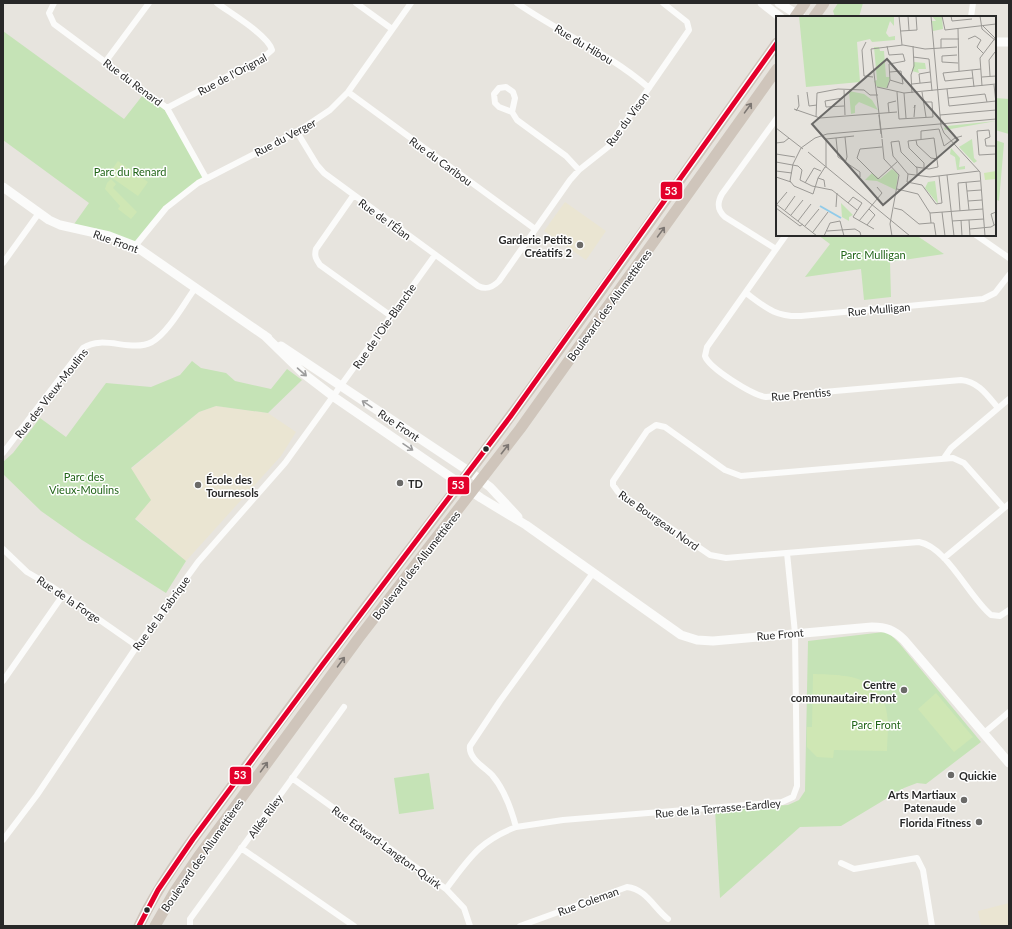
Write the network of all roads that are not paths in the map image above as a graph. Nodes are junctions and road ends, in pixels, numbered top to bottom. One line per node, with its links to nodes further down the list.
1 (54, 3): 23 (street, Rue du Renard)
2 (149, 3): 23 (street)
3 (217, 3): 27 (street, Rue de l'Orignal)
4 (356, 3): 19 (street)
5 (411, 3): 19 (street, Rue du Verger)
6 (517, 3): 14 (street, Rue du Hibou)
7 (529, 3): 14 (street)
8 (663, 3): 25 (street, Rue du Vison)
9 (762, 3): 15 (street)
10 (779, 3): 16 (street)
11 (805, 3): 16 (highway)
12 (824, 3): 17 (highway)
13 (973, 3): 18 (street)
14 (524, 9): 25 (street, Rue du Hibou)
15 (779, 16)
16 (798, 16)
17 (815, 16)
18 (971, 16)
19 (392, 29): 26 (street, Rue du Verger)
20 (996, 42): 21 (street)
21 (1009, 42)
22 (776, 44): 56 (highway, Boulevard des Allumettières)
23 (106, 61): 27 (street, Rue du Renard)
24 (776, 70): 57 (highway, Boulevard des Allumettières, one-way to 24)
25 (649, 88): 31 (street, Rue du Vison)
26 (348, 92): 30 (street, Rue du Verger); 36 (street, Rue du Caribou)
27 (167, 108): 32 (street, Rue du Renard)
28 (512, 112): 31 (street)
29 (776, 119): 40 (street)
30 (297, 132): 32 (street, Rue du Verger); 34 (street, Rue de l'Élan)
31 (579, 170): 36 (street, Rue du Vison)
32 (206, 178): 39 (street, Rue du Verger)
33 (3, 187): 35 (street, Rue Front)
34 (353, 196): 41 (street, Rue de l'Élan); 48 (street)
35 (40, 213): 39 (street, Rue Front); 43 (street)
36 (535, 229): 46 (street, Rue du Vison)
37 (785, 236): 40 (street, Rue Prentiss)
38 (977, 236): 42 (street)
39 (135, 246): 45 (street, Rue Front)
40 (776, 249): 47 (street, Rue Prentiss)
41 (435, 255): 46 (street, Rue de l'Élan); 48 (street, Rue de l'Oie-Blanche)
42 (1009, 258)
43 (3, 263)
44 (1009, 274): 47 (street, Rue Mulligan)
45 (196, 287): 49 (street, Rue Front); 54 (street, Rue des Vieux-Moulins)
46 (488, 288)
47 (746, 293): 53 (street, Rue Prentiss)
48 (391, 316): 50 (street, Rue de l'Oie-Blanche)
49 (264, 335): 50 (street, Rue Front); 51 (street, Rue Front, one-way to 51)
50 (341, 386): 51 (street, Rue de l'Oie-Blanche); 56 (street, Rue Front, one-way to 50)
51 (334, 397): 58 (street, Rue Front, one-way to 58); 69 (street, Rue de la Fabrique)
52 (1009, 399): 53 (street)
53 (998, 408): 55 (street)
54 (3, 453)
55 (944, 458): 60 (street, Rue Bourgeau Nord); 63 (street, Rue Bourgeau Nord)
56 (470, 472): 57 (street, Rue Front); 58 (highway, Boulevard des Allumettières)
57 (481, 480): 59 (highway, Boulevard des Allumettières); 61 (street, Rue Front)
58 (462, 483): 59 (street, Rue Front); 82 (highway, Boulevard des Allumettières)
59 (472, 491): 61 (street, Rue Front); 83 (highway, Boulevard des Allumettières, one-way to 59)
60 (1006, 506): 64 (street)
61 (526, 525): 65 (street, Rue Front)
62 (4, 552): 66 (street, Rue de la Forge)
63 (787, 553): 64 (street, Rue Bourgeau Nord); 68 (street, Rue de la Terrasse-Eardley)
64 (944, 558): 67 (street, Rue Bourgeau Nord)
65 (593, 573): 68 (street, Rue Front); 76 (street)
66 (63, 595): 69 (street, Rue de la Forge); 70 (street)
67 (1009, 610)
68 (795, 633): 73 (street, Rue Front); 76 (street, Rue de la Terrasse-Eardley)
69 (137, 646): 77 (street, Rue de la Fabrique)
70 (3, 681)
71 (344, 707): 75 (street, Allée Riley)
72 (1009, 712): 73 (street)
73 (984, 733): 74 (street, Rue Front)
74 (1009, 763)
75 (292, 778): 78 (street, Allée Riley); 80 (street, Rue Edward-Langton-Quirk)
76 (516, 826): 80 (street, Rue de la Terrasse-Eardley)
77 (3, 840)
78 (241, 848): 84 (street, Allée Riley); 85 (street)
79 (841, 863): 88 (street)
80 (446, 889): 86 (street, Rue Edward-Langton-Quirk)
81 (668, 919): 87 (street, Rue Coleman)
82 (139, 926)
83 (155, 926)
84 (190, 926)
85 (354, 926)
86 (470, 926)
87 (520, 926)
88 (932, 926)

